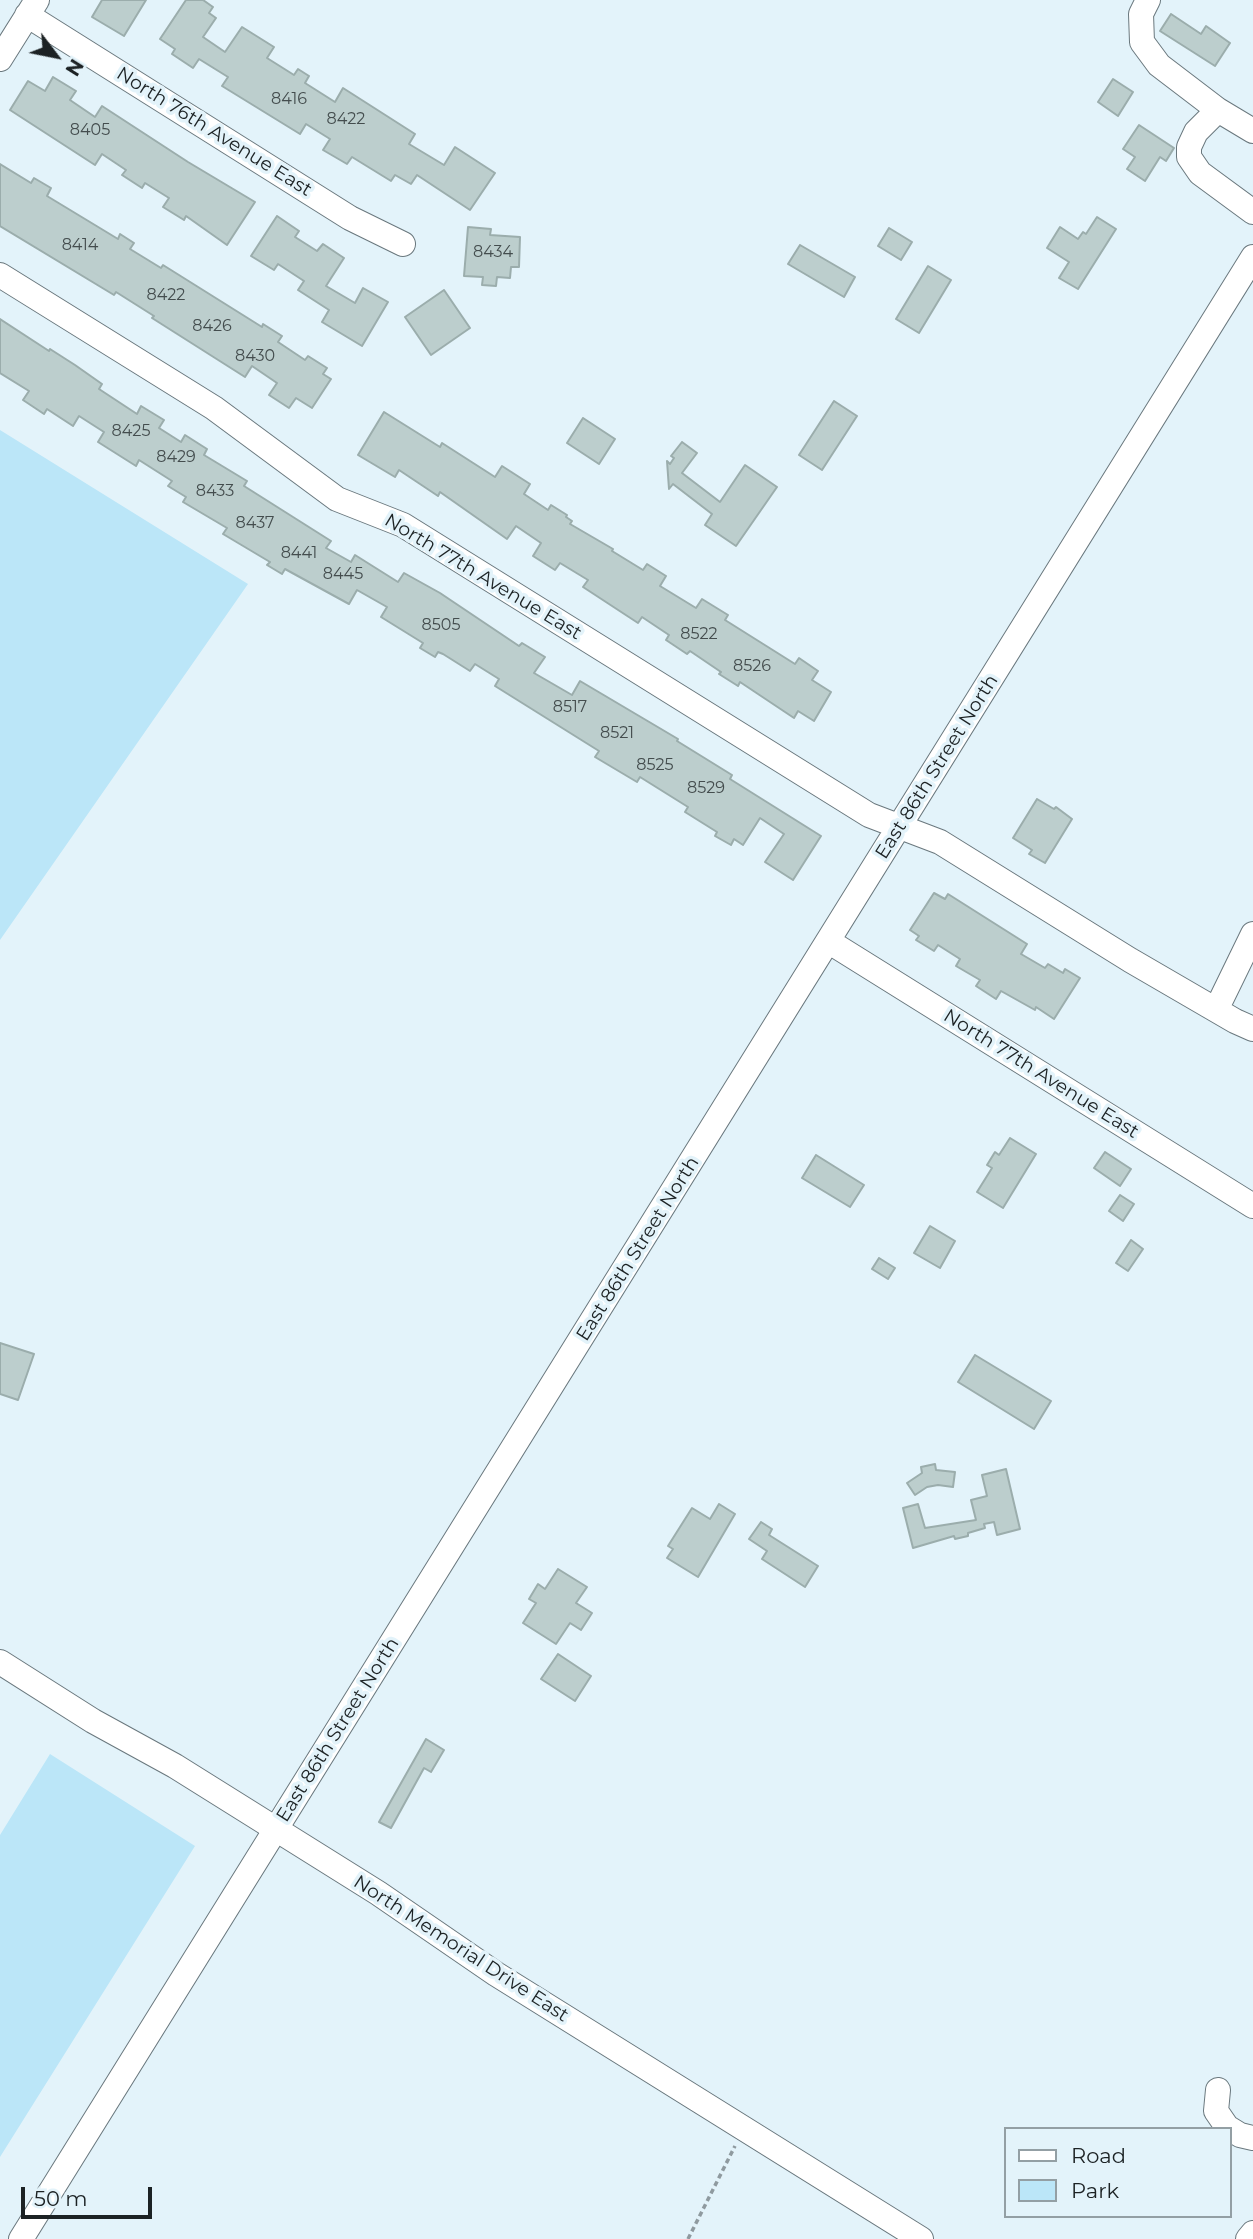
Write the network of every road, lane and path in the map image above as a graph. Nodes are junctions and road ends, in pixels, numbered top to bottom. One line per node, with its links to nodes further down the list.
1 (1148, 0): 4 (street)
2 (32, 7): 3 (street); 7 (street, North 76th Avenue East)
3 (0, 59)
4 (1218, 110): 5 (street); 6 (street)
5 (1253, 131)
6 (1253, 212)
7 (403, 244)
8 (1253, 257): 10 (street, East 86th Street North)
9 (0, 275): 10 (street, North 77th Avenue East)
10 (900, 827): 12 (street, East 86th Street North); 13 (street, North 77th Avenue East)
11 (1253, 934): 13 (street)
12 (828, 942): 15 (street, North 77th Avenue East); 17 (street, East 86th Street North)
13 (1216, 1010): 14 (street, North 77th Avenue East)
14 (1253, 1029)
15 (1253, 1206)
16 (0, 1662): 17 (street, North Memorial Drive East)
17 (277, 1830): 20 (street, North Memorial Drive East); 24 (street, East 86th Street North)
18 (1218, 2090): 19 (street)
19 (1227, 2127)
20 (744, 2129): 25 (path); 26 (street, North Memorial Drive East)
21 (1232, 2130): 22 (street)
22 (1253, 2138)
23 (1253, 2233): 27 (street)
24 (21, 2239)
25 (688, 2239)
26 (921, 2239)
27 (1248, 2239)

